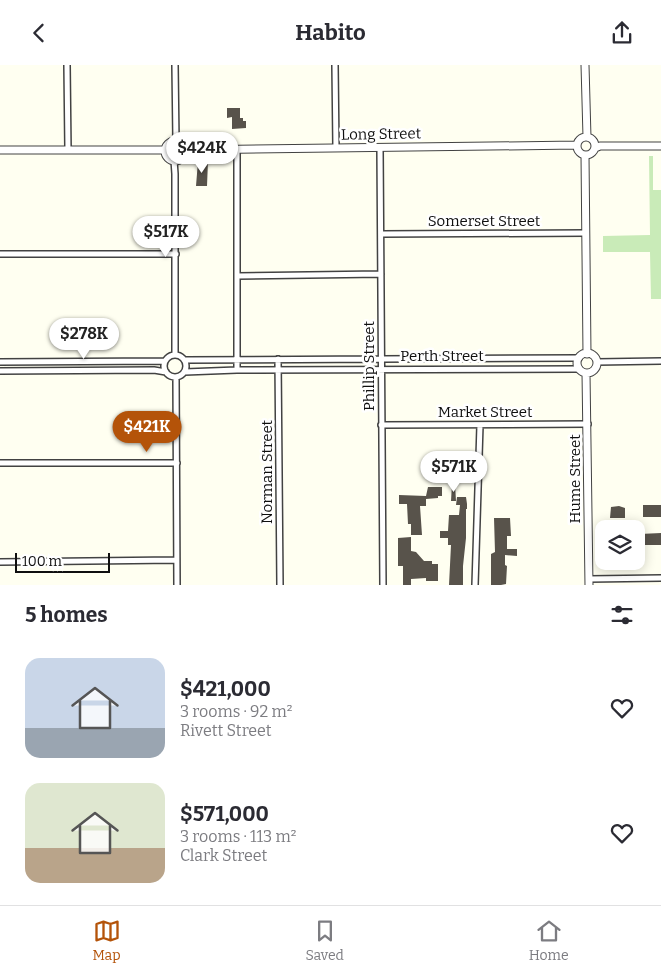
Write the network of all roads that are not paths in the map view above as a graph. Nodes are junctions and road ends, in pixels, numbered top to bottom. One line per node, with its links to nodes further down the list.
1 (68, 65): 14 (street)
2 (174, 65): 6 (street)
3 (335, 65): 9 (street)
4 (586, 65): 5 (street)
5 (587, 137): 7 (street); 11 (street)
6 (176, 141): 15 (street); 16 (street)
7 (577, 145): 10 (street, Long Street); 17 (street)
8 (661, 146): 11 (street)
9 (336, 148): 10 (street, Long Street); 12 (street, Long Street)
10 (380, 148): 20 (street, Phillip Street)
11 (595, 148): 17 (street)
12 (237, 149): 16 (street, Long Street); 24 (street)
13 (0, 150): 14 (street)
14 (68, 150): 15 (street)
15 (166, 150): 18 (street)
16 (185, 150): 18 (street)
17 (585, 155): 19 (street)
18 (174, 160): 22 (street)
19 (586, 233): 20 (street, Somerset Street); 26 (street)
20 (382, 234): 23 (street, Phillip Street)
21 (0, 254): 22 (street)
22 (176, 254): 25 (street)
23 (381, 274): 24 (street); 32 (street, Phillip Street)
24 (238, 276): 31 (street)
25 (175, 354): 30 (street); 33 (street)
26 (587, 354): 27 (street); 36 (street)
27 (579, 358): 32 (street, Perth Street); 38 (street)
28 (278, 359): 31 (street, Perth Street); 32 (street, Perth Street); 41 (street, Norman Street)
29 (99, 360): 33 (street); 35 (street); 39 (street)
30 (185, 360): 31 (street, Perth Street); 44 (street)
31 (237, 360): 40 (street)
32 (382, 360): 37 (street, Phillip Street)
33 (165, 361): 43 (street)
34 (661, 361): 36 (street)
35 (0, 362)
36 (597, 362): 45 (street)
37 (382, 369): 38 (street, Perth Street); 41 (street, Perth Street); 48 (street, Phillip Street)
38 (579, 369): 45 (street)
39 (99, 370): 42 (street); 43 (street)
40 (237, 370): 41 (street, Perth Street); 44 (street, Perth Street)
41 (278, 370): 57 (street, Norman Street)
42 (0, 371)
43 (166, 372): 46 (street)
44 (185, 372): 46 (street)
45 (586, 373): 47 (street, Hume Street)
46 (176, 377): 51 (street)
47 (588, 424): 49 (street, Market Street); 55 (street, Hume Street)
48 (381, 425): 49 (street, Market Street); 58 (street, Phillip Street)
49 (480, 425): 59 (street)
50 (0, 463): 51 (street)
51 (177, 463): 52 (street)
52 (176, 560): 53 (street); 56 (street)
53 (0, 562)
54 (661, 578): 55 (street)
55 (589, 582)
56 (177, 585)
57 (280, 585)
58 (383, 585)
59 (475, 585)

